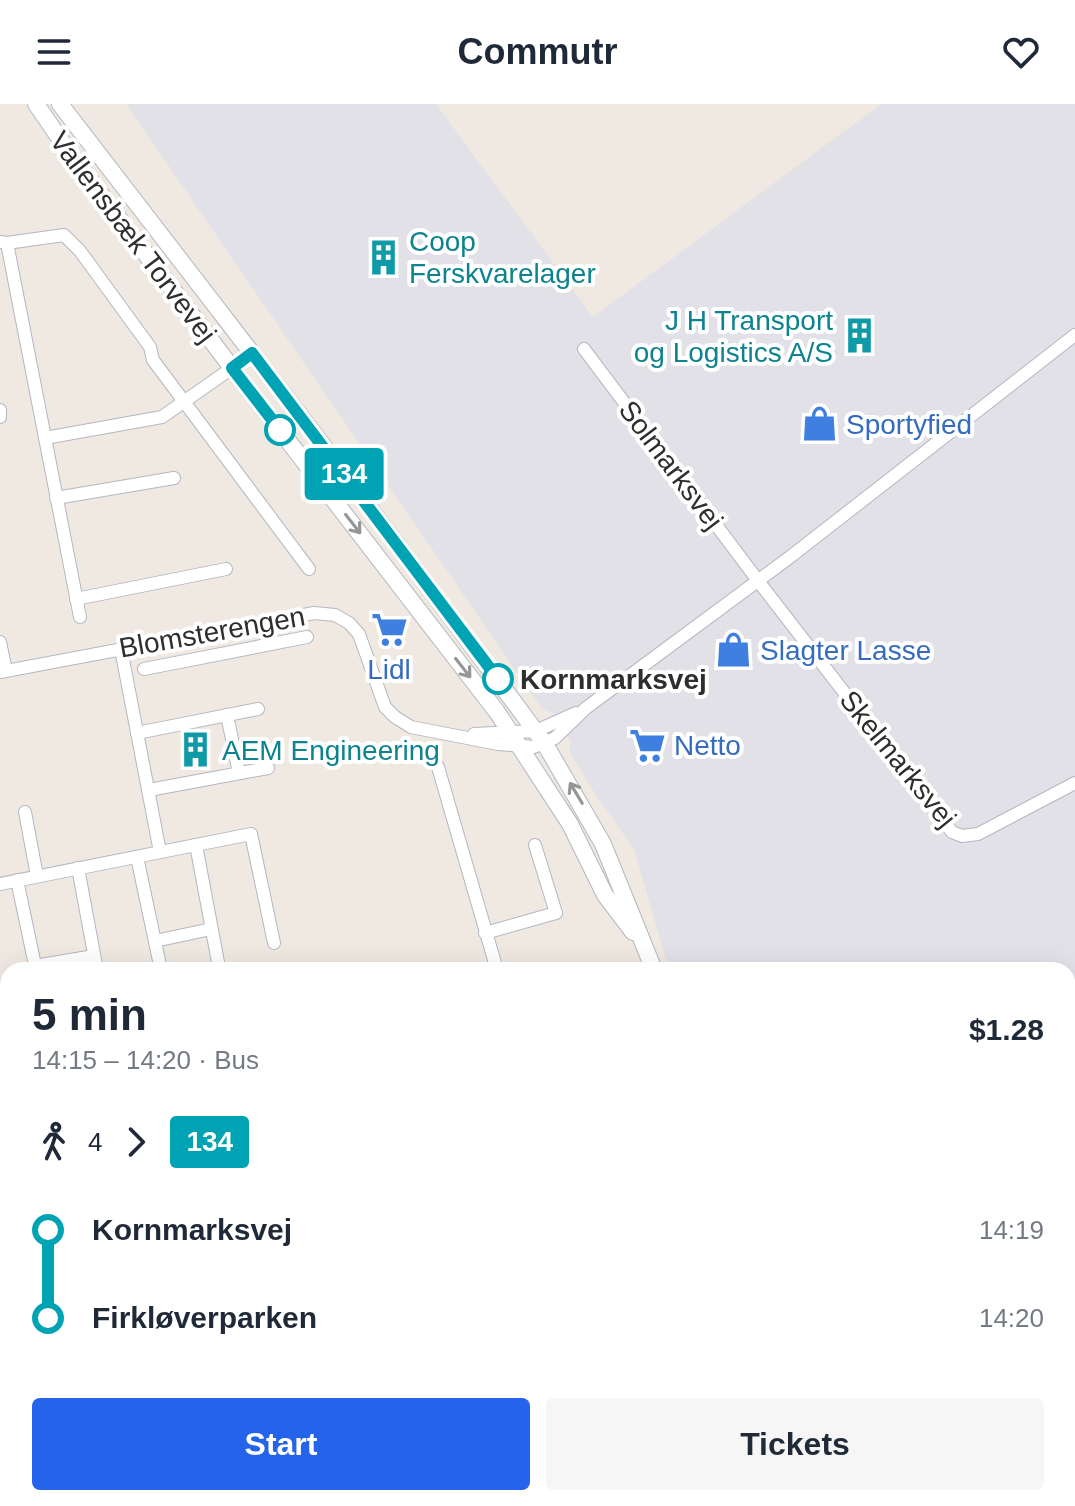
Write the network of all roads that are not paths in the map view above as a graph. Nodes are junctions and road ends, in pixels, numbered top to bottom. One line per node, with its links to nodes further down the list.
1 (36, 104): 7 (street, Vallensbæk Torvevej)
2 (60, 104): 6 (street, Vallensbæk Torvevej)
3 (5, 242): 8 (street); 11 (street)
4 (1075, 335): 16 (street)
5 (584, 349): 16 (street, Solmarksvej)
6 (252, 353): 7 (street, Vallensbæk Torvevej); 31 (street, Vallensbæk Torvevej)
7 (232, 368): 8 (street); 29 (street, Vallensbæk Torvevej, one-way to 29)
8 (185, 402): 11 (street); 15 (street)
9 (0, 410): 10 (street)
10 (0, 417)
11 (45, 438): 13 (street)
12 (174, 478): 13 (street)
13 (56, 498): 17 (street)
14 (226, 569): 17 (street)
15 (309, 569)
16 (758, 581): 31 (street); 36 (street, Skelmarksvej)
17 (76, 599): 18 (street)
18 (80, 617)
19 (193, 635): 22 (street, Blomsterengen); 23 (street); 30 (street, Blomsterengen)
20 (307, 637): 23 (street)
21 (0, 642): 25 (street)
22 (121, 649): 25 (street, Blomsterengen); 28 (street)
23 (198, 659): 24 (street)
24 (144, 669)
25 (3, 671)
26 (258, 709): 27 (street)
27 (227, 715): 28 (street); 35 (street)
28 (137, 733): 37 (street)
29 (512, 733): 30 (street, Blomsterengen); 31 (street, Blomsterengen); 32 (street, Vallensbæk Torvevej)
30 (456, 734): 32 (street, Blomsterengen)
31 (541, 738): 32 (street); 50 (street, Vallensbæk Torvevej, one-way to 31)
32 (522, 748): 50 (street, Vallensbæk Torvevej)
33 (438, 767): 48 (street)
34 (268, 768): 35 (street)
35 (239, 773): 37 (street)
36 (1075, 783)
37 (149, 790): 41 (street)
38 (25, 812): 44 (street)
39 (196, 845): 41 (street); 47 (street); 51 (street)
40 (535, 845): 48 (street)
41 (160, 852): 42 (street)
42 (137, 857): 43 (street); 49 (street)
43 (78, 868): 44 (street); 52 (street)
44 (37, 876): 45 (street)
45 (17, 880): 46 (street); 53 (street)
46 (0, 884)
47 (211, 929): 49 (street); 57 (street)
48 (485, 933): 58 (street)
49 (155, 941): 56 (street)
50 (641, 942): 59 (street, Vallensbæk Torvevej)
51 (274, 943)
52 (94, 956): 54 (street); 55 (street)
53 (34, 962)
54 (64, 962)
55 (95, 962)
56 (159, 962)
57 (218, 962)
58 (494, 962)
59 (650, 962)

